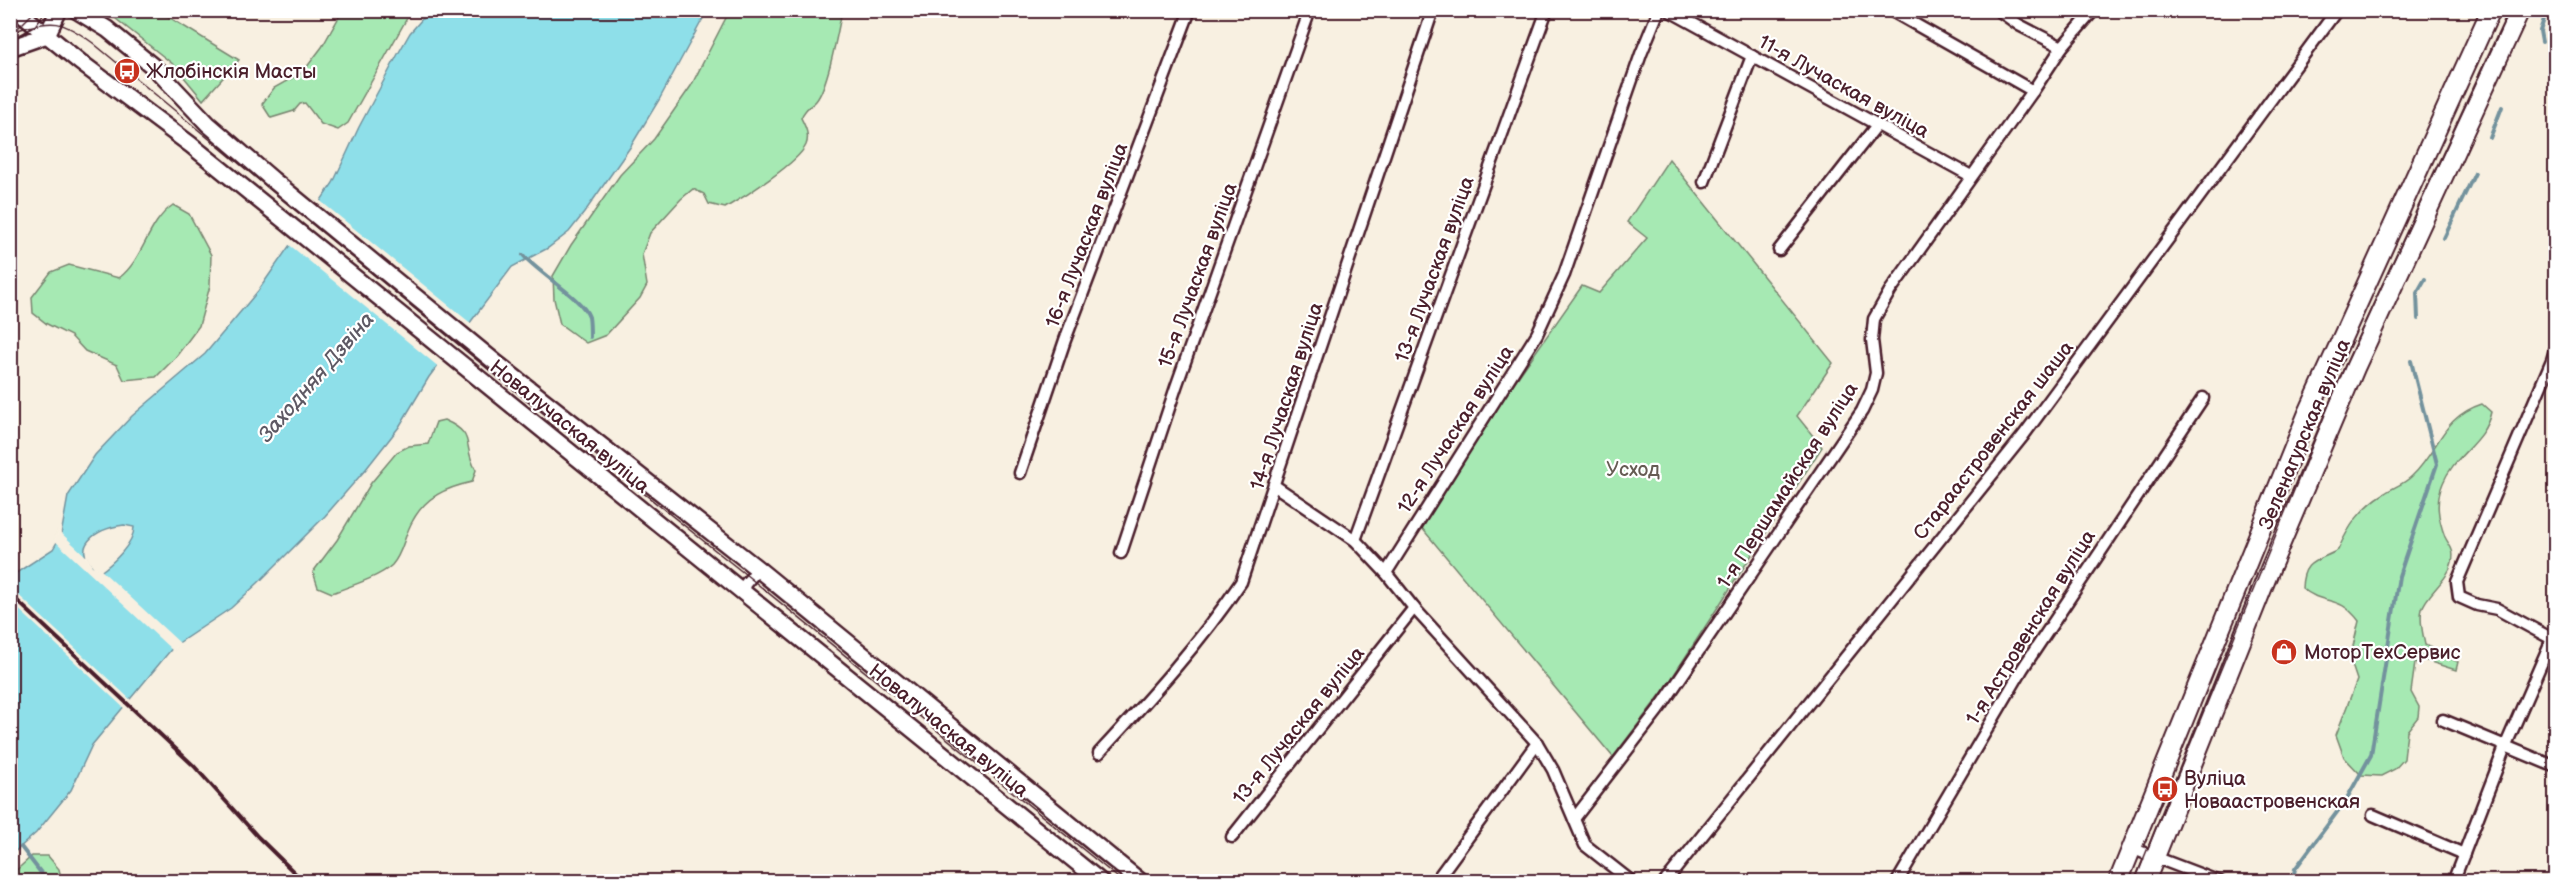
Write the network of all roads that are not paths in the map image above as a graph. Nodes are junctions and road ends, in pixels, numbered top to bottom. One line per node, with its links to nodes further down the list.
1 (59, 10): 16 (main road)
2 (76, 10): 32 (main road, Новалучаская вуліца)
3 (1190, 10): 27 (street, 16-я Лучаская вуліца)
4 (1310, 10): 30 (street, 15-я Лучаская вуліца)
5 (1433, 10): 28 (street, 14-я Лучаская вуліца)
6 (1547, 10): 29 (street, 13-я Лучаская вуліца)
7 (1659, 10): 34 (street, 12-я Лучаская вуліца)
8 (1668, 10): 19 (street, 11-я Лучаская вуліца)
9 (1890, 10): 20 (street)
10 (1998, 10): 17 (street)
11 (2094, 10): 17 (street, 1-я Першамайская вуліца)
12 (2337, 10): 53 (street, Стараастровенская шаша)
13 (2492, 10): 31 (main road, Зеленагурская вуліца)
14 (2520, 10): 33 (main road, Зеленагурская вуліца)
15 (20, 13): 16 (main road, Новалучаская вуліца)
16 (46, 35): 18 (main road); 35 (main road, Новалучаская вуліца)
17 (2062, 47): 20 (street, 1-я Першамайская вуліца)
18 (10, 48)
19 (1752, 56): 21 (street, 11-я Лучаская вуліца); 23 (street)
20 (2033, 91): 22 (street, 1-я Першамайская вуліца)
21 (1876, 125): 22 (street, 11-я Лучаская вуліца); 24 (street)
22 (1971, 176): 44 (street, 1-я Першамайская вуліца)
23 (1704, 182)
24 (1779, 250)
25 (2555, 347): 37 (street)
26 (2203, 398): 54 (street, 1-я Астровенская вуліца)
27 (1020, 473)
28 (1275, 486): 29 (street); 41 (street, 14-я Лучаская вуліца)
29 (1355, 540): 34 (street)
30 (1121, 553)
31 (2248, 561): 33 (street); 46 (main road, Зеленагурская вуліца)
32 (758, 569): 35 (street); 50 (main road, Новалучаская вуліца)
33 (2270, 569): 48 (main road, Зеленагурская вуліца)
34 (1386, 573): 36 (street)
35 (741, 589): 49 (main road, Новалучаская вуліца)
36 (1414, 608): 39 (street); 45 (street, 13-я Лучаская вуліца)
37 (2554, 640): 40 (street)
38 (2443, 720): 40 (street)
39 (1537, 743): 44 (street); 51 (street)
40 (2505, 747): 42 (street); 47 (street)
41 (1099, 753)
42 (2556, 767)
43 (2373, 814): 47 (street)
44 (1574, 819): 52 (street)
45 (1232, 837)
46 (2131, 848): 48 (street); 55 (main road, Зеленагурская вуліца)
47 (2464, 854): 58 (street)
48 (2154, 857): 56 (main road, Зеленагурская вуліца); 57 (street)
49 (1101, 882)
50 (1141, 882)
51 (1435, 882)
52 (1632, 882)
53 (1665, 882)
54 (1897, 882)
55 (2118, 882)
56 (2145, 882)
57 (2220, 882)
58 (2453, 882)

